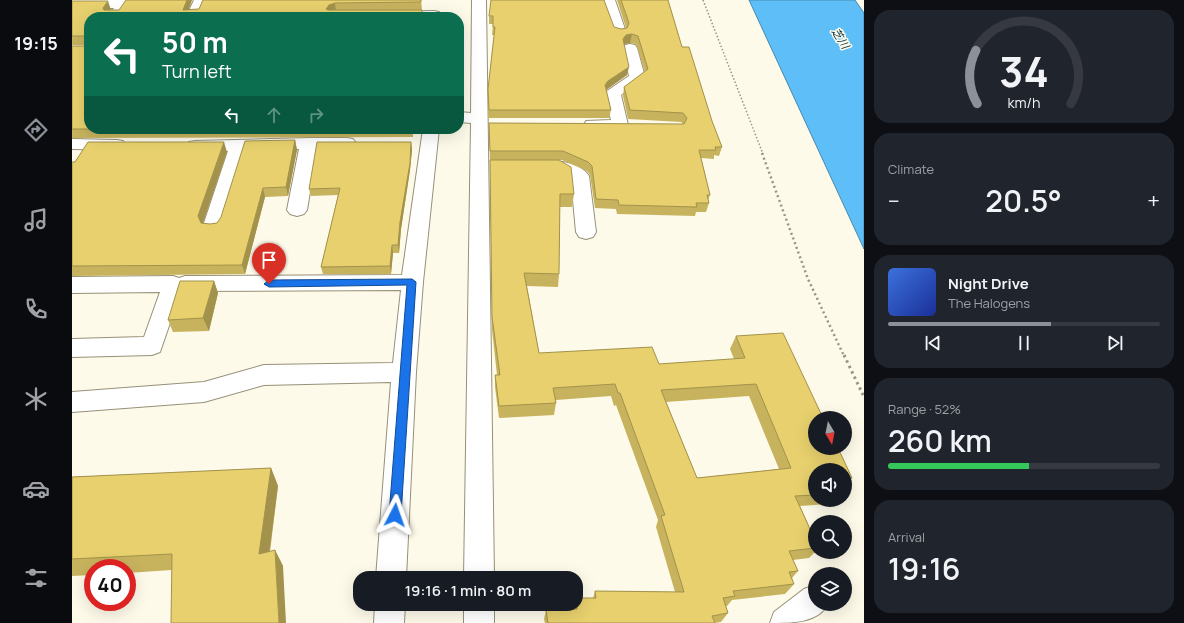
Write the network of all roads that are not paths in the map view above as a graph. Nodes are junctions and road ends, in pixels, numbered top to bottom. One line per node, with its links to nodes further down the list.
1 (201, 0): 8 (street)
2 (435, 0): 9 (street)
3 (484, 1): 12 (street)
4 (610, 1): 5 (street); 10 (street)
5 (564, 2)
6 (72, 4): 7 (street)
7 (118, 12)
8 (195, 12)
9 (434, 12)
10 (619, 32)
11 (630, 48): 13 (street)
12 (478, 121): 32 (street)
13 (580, 125)
14 (425, 138): 25 (street)
15 (309, 143): 16 (street); 19 (street); 22 (street)
16 (362, 143)
17 (133, 145): 20 (street)
18 (179, 146): 19 (street)
19 (239, 146): 23 (street)
20 (78, 150)
21 (523, 166): 24 (street)
22 (297, 210)
23 (213, 226)
24 (586, 232)
25 (412, 282): 26 (street); 29 (street)
26 (173, 284): 27 (street); 28 (street)
27 (72, 285)
28 (72, 348)
29 (404, 372): 30 (street); 31 (street)
30 (72, 402)
31 (391, 571)
32 (479, 571)
33 (808, 605): 38 (street)
34 (389, 611): 36 (street)
35 (479, 611): 37 (street)
36 (388, 623)
37 (479, 623)
38 (785, 623)

